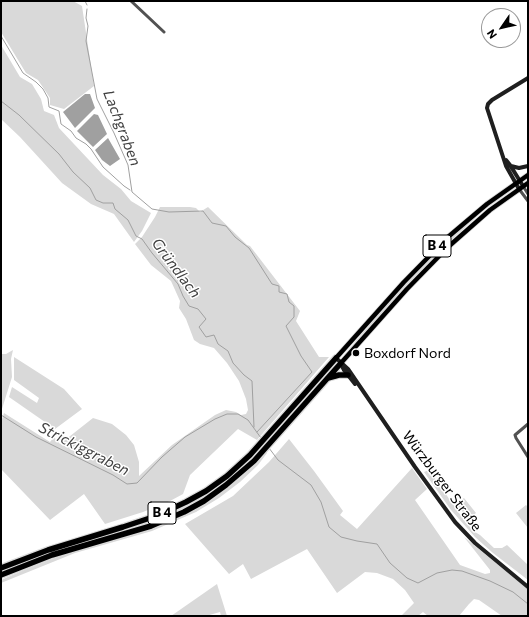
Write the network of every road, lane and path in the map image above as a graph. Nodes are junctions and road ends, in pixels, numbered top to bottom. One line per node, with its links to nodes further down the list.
1 (131, 1): 2 (street)
2 (164, 32)
3 (528, 78): 4 (main road)
4 (504, 159): 5 (main road); 8 (main road)
5 (510, 165): 6 (main road); 8 (main road)
6 (528, 166)
7 (528, 174): 8 (main road, B 4)
8 (517, 182): 9 (main road); 12 (main road, B 4)
9 (523, 186): 10 (street); 11 (street); 13 (main road, B 4)
10 (528, 194)
11 (528, 201)
12 (336, 358): 13 (main road, Würzburger Straße); 19 (highway, B 4)
13 (341, 363): 14 (main road, Würzburger Straße); 15 (highway, B 4); 16 (main road, Würzburger Straße)
14 (348, 375): 15 (highway); 16 (main road, Würzburger Straße)
15 (328, 378): 20 (highway, B 4)
16 (366, 396): 21 (main road, Würzburger Straße)
17 (528, 424): 18 (street)
18 (528, 457)
19 (1, 568)
20 (1, 575)
21 (528, 586)

